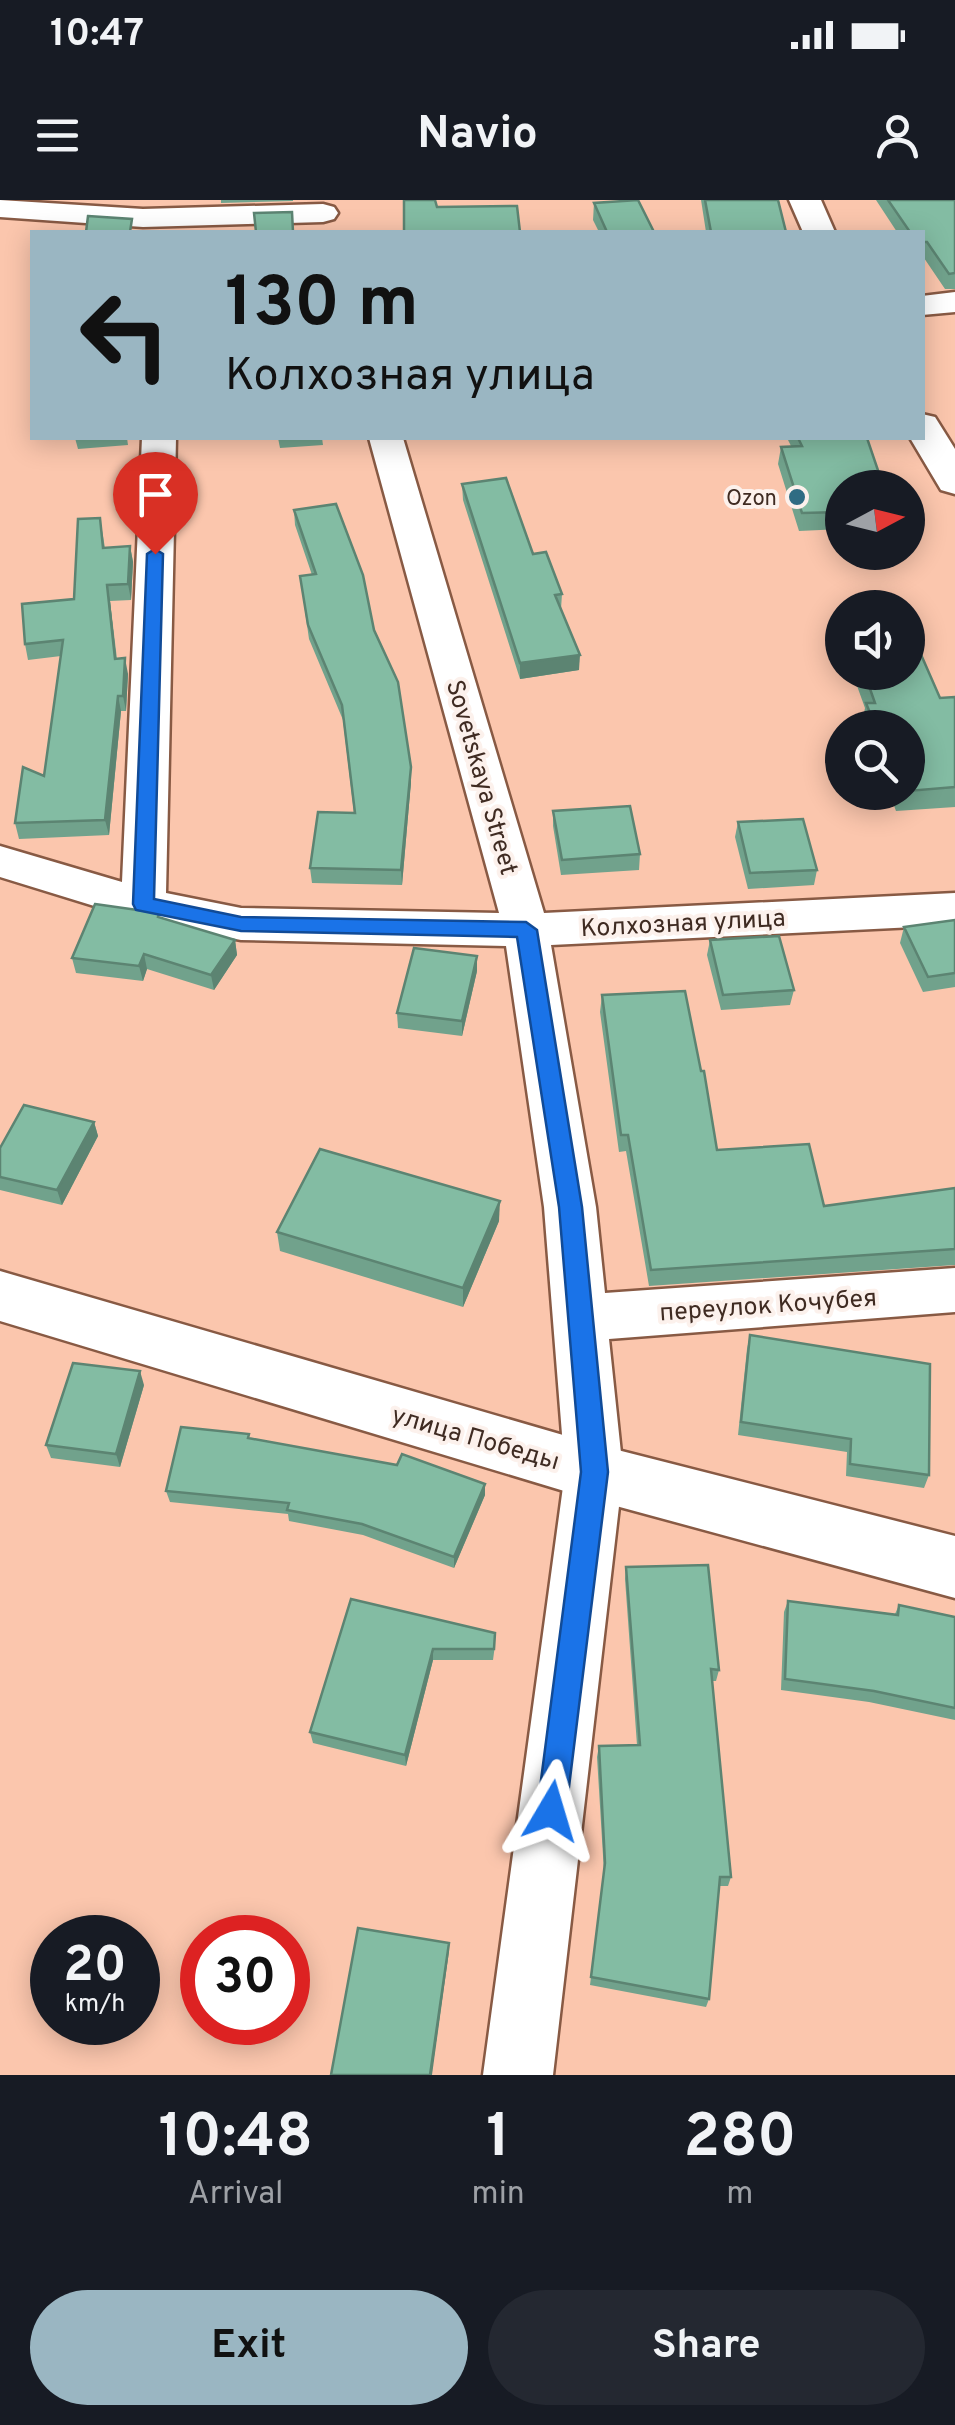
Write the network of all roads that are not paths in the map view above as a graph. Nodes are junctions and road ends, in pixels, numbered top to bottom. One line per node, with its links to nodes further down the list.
1 (805, 200): 5 (main road)
2 (0, 208): 4 (street)
3 (324, 215): 4 (street)
4 (154, 225)
5 (819, 230)
6 (955, 302): 7 (street)
7 (925, 306)
8 (925, 430): 11 (main road)
9 (159, 440): 13 (street)
10 (387, 440): 15 (street, Sovetskaya Street)
11 (955, 482)
12 (0, 861): 13 (street, Колхозная улица)
13 (144, 904): 15 (street, Колхозная улица)
14 (955, 908): 15 (street, Колхозная улица)
15 (526, 930): 18 (street, Sovetskaya Street)
16 (955, 1290): 18 (street, переулок Кочубея)
17 (0, 1296): 19 (main road, улица Победы)
18 (581, 1318): 19 (street, Sovetskaya Street)
19 (594, 1472): 20 (main road, улица Победы); 21 (street, Sovetskaya Street)
20 (955, 1567)
21 (518, 2075)

